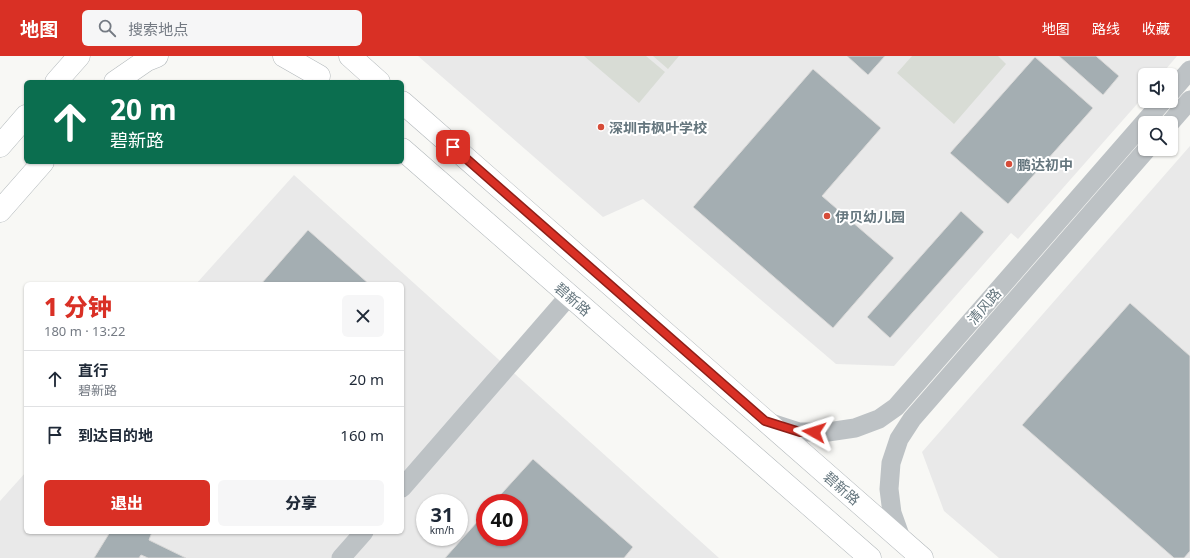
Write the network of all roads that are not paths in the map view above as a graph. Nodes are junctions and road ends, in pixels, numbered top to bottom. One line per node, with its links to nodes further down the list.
1 (79, 56): 9 (main road)
2 (136, 56): 10 (main road)
3 (158, 56): 11 (main road)
4 (284, 56): 8 (main road)
5 (296, 56): 8 (main road)
6 (350, 56): 12 (main road)
7 (1190, 70): 13 (street)
8 (322, 79)
9 (58, 80)
10 (116, 80)
11 (117, 80)
12 (377, 80)
13 (1178, 84)
14 (1190, 100): 17 (street)
15 (1157, 108): 25 (street, 清风路)
16 (407, 110): 25 (main road, 碧新路)
17 (1176, 116)
18 (24, 118): 19 (main road)
19 (0, 146)
20 (404, 151): 24 (main road, 碧新路)
21 (1141, 156): 28 (street, 清风路)
22 (41, 164): 23 (main road)
23 (0, 211)
24 (569, 296): 26 (street); 30 (main road, 碧新路)
25 (765, 421): 28 (main road, 碧新路)
26 (404, 486)
27 (362, 534): 29 (street)
28 (902, 541): 31 (main road, 碧新路)
29 (341, 558)
30 (870, 558)
31 (922, 558)

